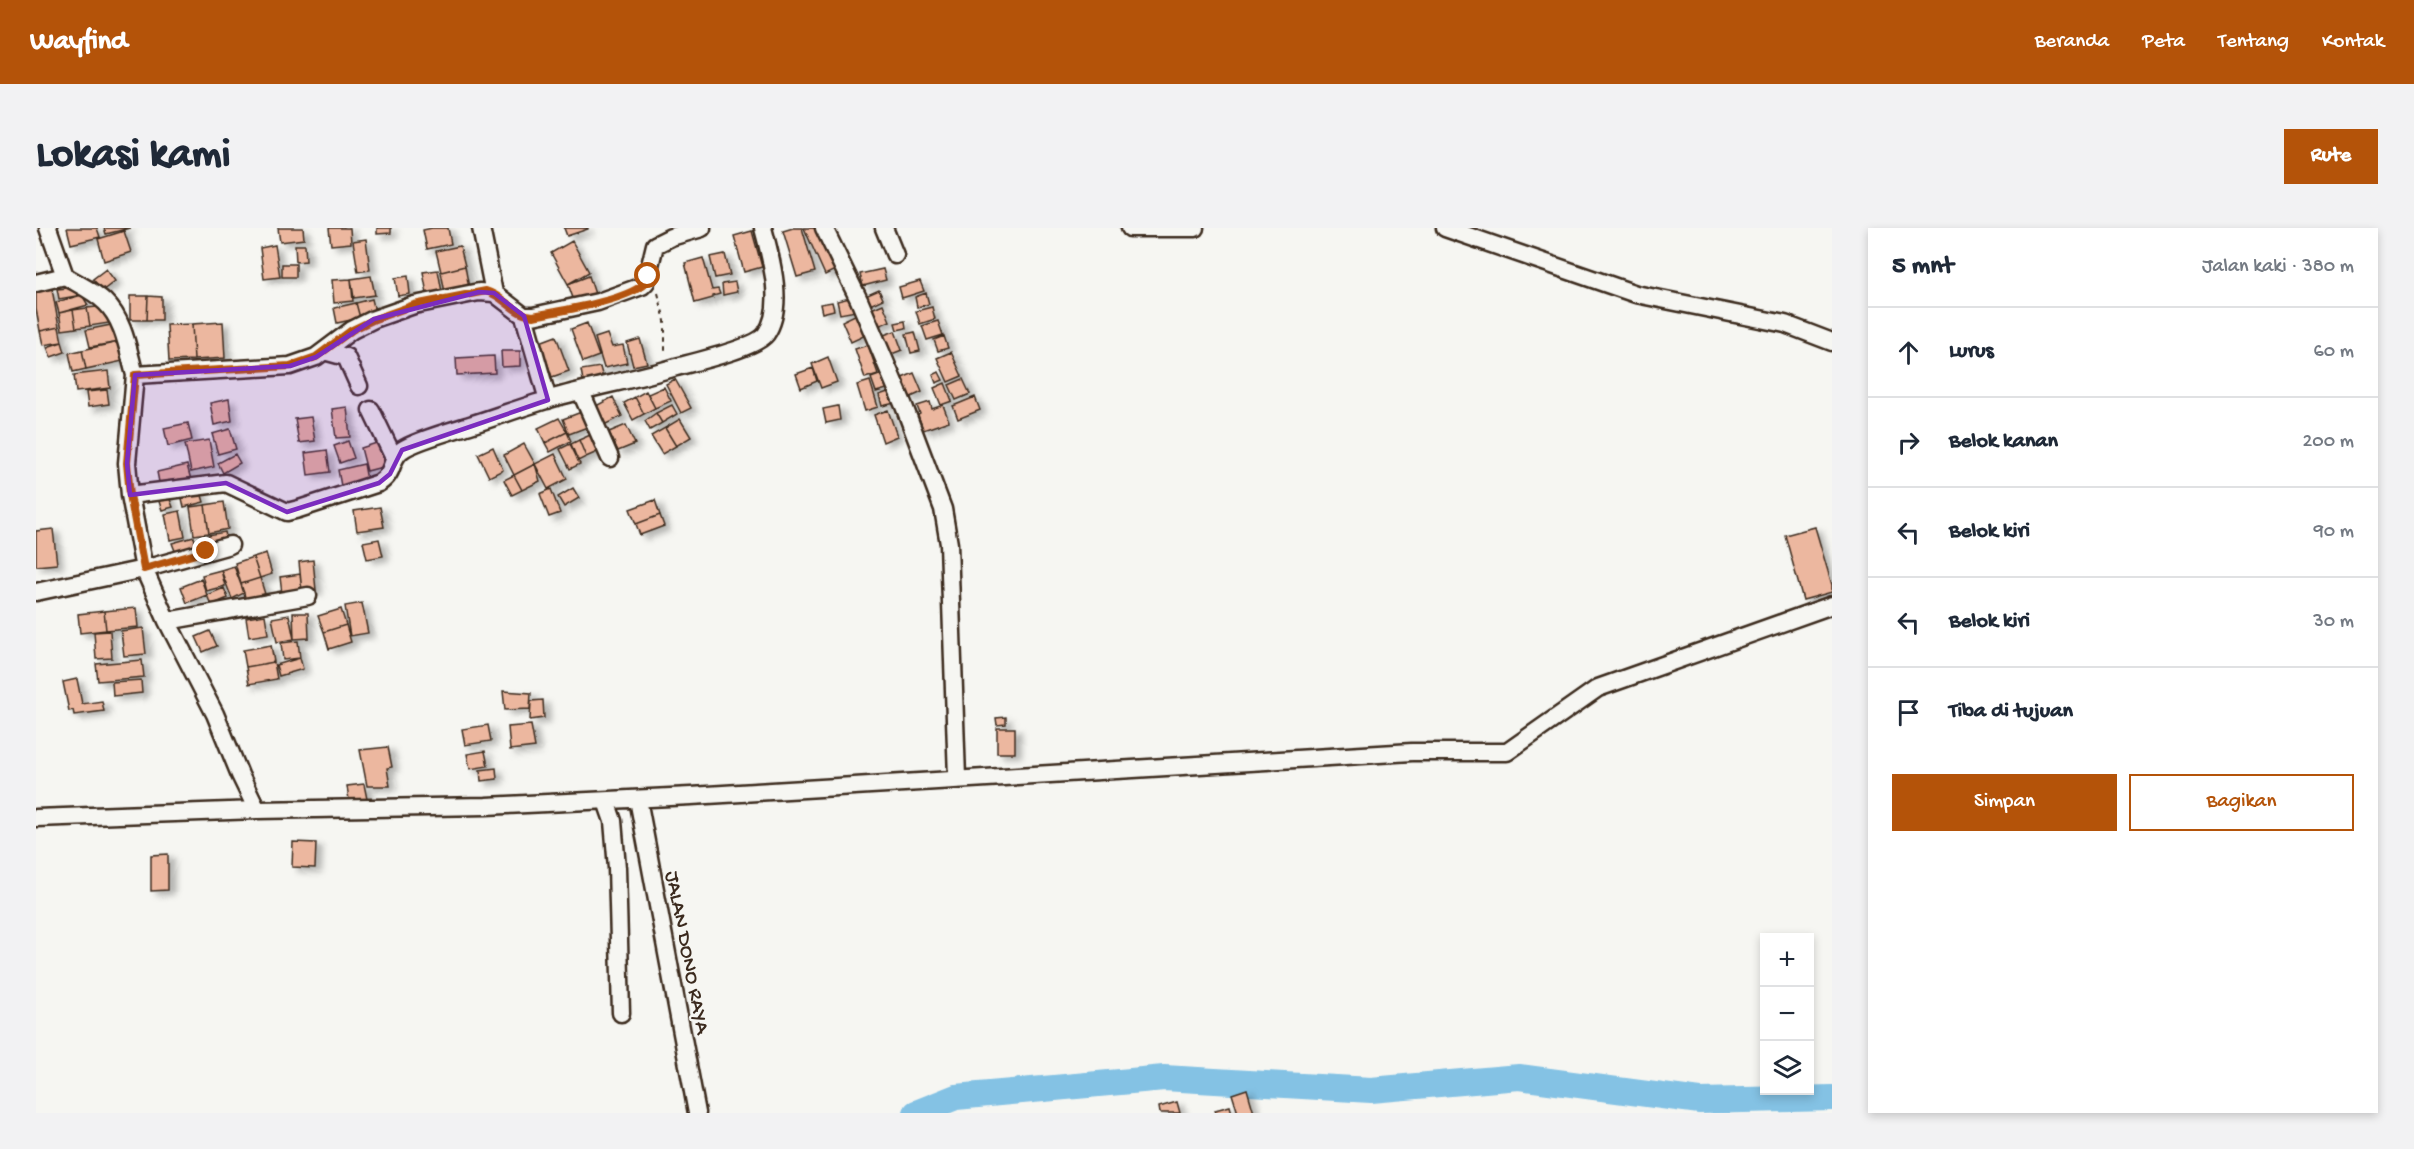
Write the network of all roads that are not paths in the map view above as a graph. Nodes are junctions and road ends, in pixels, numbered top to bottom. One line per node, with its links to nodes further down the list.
1 (48, 228): 12 (street)
2 (481, 228): 14 (street)
3 (702, 228): 15 (street)
4 (763, 228): 20 (street)
5 (824, 228): 32 (street)
6 (884, 228): 11 (street)
7 (1130, 228): 10 (street)
8 (1195, 228): 10 (street)
9 (1445, 228): 16 (street)
10 (1158, 229)
11 (895, 255)
12 (65, 276): 13 (street); 18 (street)
13 (36, 284)
14 (494, 293): 15 (street); 17 (street)
15 (524, 316): 21 (street)
16 (1832, 342)
17 (324, 351): 18 (street); 19 (street)
18 (135, 375): 25 (street)
19 (359, 386)
20 (581, 392): 21 (street); 24 (street)
21 (548, 400): 23 (street)
22 (371, 410): 23 (street)
23 (394, 458): 25 (street)
24 (610, 458)
25 (130, 495): 27 (street)
26 (230, 545): 27 (street)
27 (144, 569): 28 (street); 31 (street)
28 (36, 592)
29 (308, 596): 31 (street)
30 (1832, 606): 32 (street)
31 (167, 621): 35 (street)
32 (957, 778): 33 (street)
33 (638, 799): 34 (street); 38 (street, JALAN DONO RAYA)
34 (606, 801): 35 (street); 37 (street)
35 (257, 810): 36 (street)
36 (36, 818)
37 (621, 1013)
38 (697, 1113)

